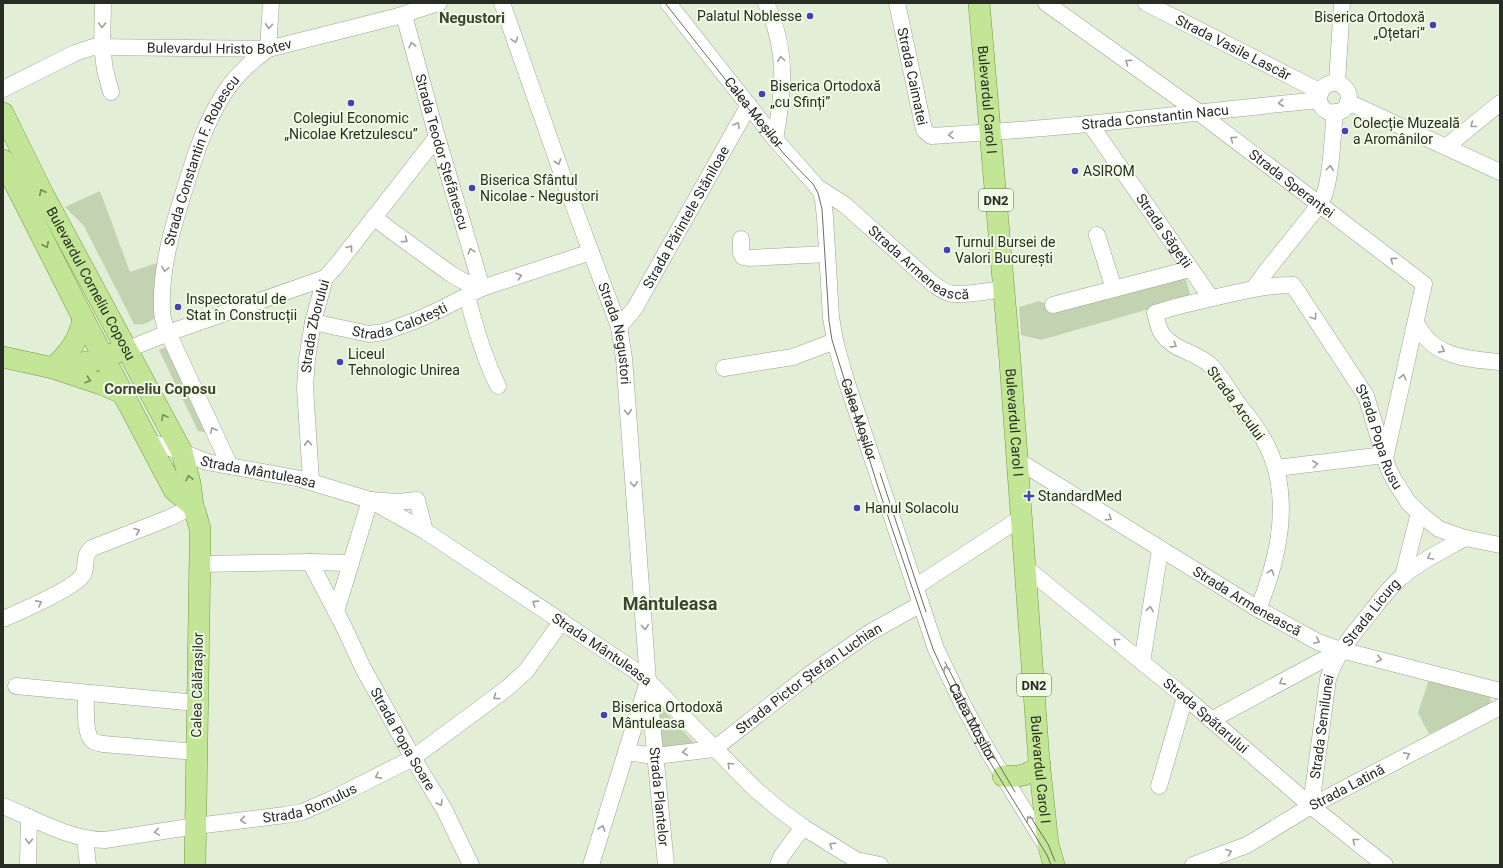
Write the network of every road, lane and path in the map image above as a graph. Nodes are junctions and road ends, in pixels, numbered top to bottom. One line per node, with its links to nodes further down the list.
1 (103, 3): 13 (street, one-way to 13)
2 (271, 3): 14 (street, one-way to 14)
3 (439, 3): 12 (street, Bulevardul Hristo Botev)
4 (502, 3): 39 (street, Strada Negustori, one-way to 39)
5 (668, 3): 21 (street, Calea Moșilor)
6 (766, 3): 28 (street, one-way to 6)
7 (897, 3): 26 (street, Strada Caimatei, one-way to 7)
8 (979, 3): 26 (main road, Bulevardul Carol I / DN2)
9 (1046, 3): 22 (street, Strada Speranței, one-way to 9)
10 (1146, 3): 18 (street, Strada Vasile Lascăr)
11 (1342, 3): 15 (street)
12 (404, 15): 14 (street, Bulevardul Hristo Botev); 27 (street, Strada Teodor Ștefănescu, one-way to 12)
13 (102, 47): 14 (street, Bulevardul Hristo Botev); 16 (street, Bulevardul Hristo Botev); 17 (street)
14 (268, 49): 54 (street, Strada Constantin F. Robescu, one-way to 54)
15 (1337, 83): 18 (street); 19 (street)
16 (3, 89)
17 (111, 92)
18 (1320, 96): 22 (street, Strada Constantin Nacu, one-way to 22); 23 (street)
19 (1348, 102): 23 (street); 29 (street)
20 (1500, 103): 29 (street, one-way to 29)
21 (749, 105): 28 (street, Calea Moșilor); 53 (street, Strada Părintele Stăniloae, one-way to 21)
22 (1198, 112): 25 (street, Strada Constantin Nacu); 33 (street, Strada Speranței, one-way to 22)
23 (1335, 112): 33 (street, one-way to 23)
24 (3, 113): 56 (main road, Bulevardul Corneliu Coposu, one-way to 24)
25 (1090, 124): 26 (street, Strada Constantin Nacu); 41 (street, Strada Săgeții)
26 (990, 132): 46 (main road, Bulevardul Carol I / DN2)
27 (437, 137): 36 (street, Strada Zborului); 43 (street, Strada Teodor Ștefănescu, one-way to 27)
28 (775, 139): 32 (street, Calea Moșilor)
29 (1446, 147): 31 (street)
30 (3, 160): 50 (main road, Bulevardul Corneliu Coposu, one-way to 50)
31 (1500, 172)
32 (817, 187): 34 (street, Strada Armenească); 35 (street, Calea Moșilor)
33 (1320, 204): 44 (street); 52 (street, Strada Speranței, one-way to 33)
34 (845, 205): 35 (street); 46 (street, Strada Armenească)
35 (824, 207): 40 (street, Calea Moșilor)
36 (374, 216): 42 (street, Strada Zborului, one-way to 36); 43 (street, one-way to 43)
37 (1097, 235): 45 (street)
38 (741, 239): 40 (street)
39 (591, 252): 43 (street, Strada Calotești, one-way to 39); 53 (street, Strada Negustori)
40 (827, 254): 55 (street, Calea Moșilor)
41 (1190, 269): 45 (street); 48 (street, Strada Săgeții)
42 (325, 278): 51 (street, Strada Zborului); 54 (street)
43 (482, 288): 47 (street, Strada Calotești)
44 (1254, 288): 48 (street); 65 (street, Strada Popa Rusu, one-way to 65)
45 (1114, 289): 49 (street)
46 (995, 290): 69 (main road, Bulevardul Carol I / DN2)
47 (467, 296): 51 (street, Strada Calotești); 62 (street)
48 (1211, 298): 71 (street, Strada Arcului, one-way to 71)
49 (1053, 305)
50 (83, 318): 58 (main road, Bulevardul Corneliu Coposu); 60 (main road)
51 (313, 322): 72 (street, Strada Zborului, one-way to 51)
52 (1416, 322): 59 (street, one-way to 59); 64 (street, Strada Speranței, one-way to 52)
53 (619, 328): 94 (street, Strada Negustori, one-way to 94)
54 (168, 334): 56 (street); 70 (street, Strada Constantin F. Robescu, one-way to 54)
55 (835, 341): 61 (street); 86 (street, Calea Moșilor)
56 (128, 349): 58 (main road); 67 (main road, Bulevardul Corneliu Coposu, one-way to 56)
57 (3, 357): 60 (main road)
58 (105, 358): 60 (main road); 63 (main road, Bulevardul Corneliu Coposu)
59 (1500, 362)
60 (53, 368): 63 (main road, one-way to 63)
61 (724, 368)
62 (498, 386)
63 (122, 393): 66 (main road, Bulevardul Corneliu Coposu)
64 (1399, 395): 65 (street); 68 (street, Strada Speranței)
65 (1366, 396): 68 (street, Strada Popa Rusu)
66 (148, 441): 67 (street, Strada Mântuleasa); 74 (main road)
67 (182, 452): 70 (street, Strada Mântuleasa); 74 (main road, Calea Călărașilor, one-way to 67)
68 (1385, 456): 71 (street, one-way to 68); 75 (street, Strada Popa Rusu)
69 (1017, 460): 76 (main road, Bulevardul Carol I / DN2); 80 (street, Strada Armenească, one-way to 80)
70 (230, 466): 72 (street, Strada Mântuleasa)
71 (1276, 468): 88 (street, Strada Arcului, one-way to 71)
72 (311, 481): 73 (street, Strada Mântuleasa)
73 (370, 500): 77 (street, Strada Mântuleasa); 77 (street, Strada Mântuleasa); 82 (street)
74 (193, 506): 83 (main road, Calea Călărașilor); 90 (street, one-way to 74)
75 (1418, 513): 78 (street, Strada Popa Rusu); 85 (street, Strada Licurg)
76 (1021, 518): 84 (main road, Bulevardul Carol I / DN2); 86 (street)
77 (425, 532): 91 (street, Strada Mântuleasa, one-way to 77)
78 (1464, 538): 79 (street, Strada Popa Rusu); 85 (street, Strada Licurg, one-way to 85)
79 (1500, 544)
80 (1160, 550): 88 (street, Strada Armenească); 93 (street, one-way to 80)
81 (310, 562): 82 (street); 83 (street); 89 (street, Strada Popa Soare)
82 (351, 563): 89 (street)
83 (200, 564): 99 (main road, Calea Călărașilor)
84 (1025, 567): 93 (street, Strada Spătarului, one-way to 84); 107 (main road, Bulevardul Carol I / DN2)
85 (1403, 576): 92 (street, Strada Licurg)
86 (915, 586): 87 (street, Calea Moșilor)
87 (921, 604): 102 (street, Strada Pictor Ștefan Luchian); 108 (street, Calea Moșilor, one-way to 87)
88 (1258, 609): 92 (street, Strada Armenească, one-way to 92)
89 (336, 612): 106 (street, Strada Popa Soare)
90 (3, 619)
91 (562, 621): 94 (street, Strada Mântuleasa); 106 (street, Strada Romulus, one-way to 106)
92 (1341, 650): 96 (street, Strada Armenească, one-way to 96); 101 (street, one-way to 101); 111 (street, Strada Semilunei)
93 (1142, 662): 98 (street, Strada Spătarului)
94 (648, 681): 102 (street, Strada Mântuleasa); 104 (street); 105 (street, Strada Plantelor)
95 (16, 686): 97 (street)
96 (1500, 691)
97 (86, 694): 99 (street); 103 (street)
98 (1185, 697): 101 (street, Strada Spătarului); 109 (street)
99 (197, 704): 103 (main road, Calea Călărașilor)
100 (1500, 707): 111 (street, Strada Latină, one-way to 100)
101 (1211, 720): 111 (street, Strada Spătarului)
102 (714, 749): 105 (street, one-way to 105); 114 (street, Strada Mântuleasa, one-way to 102)
103 (196, 752): 113 (main road, Calea Călărașilor)
104 (627, 752): 105 (street); 122 (street, one-way to 104)
105 (655, 756): 123 (street, Strada Plantelor)
106 (413, 758): 113 (street, Strada Romulus, one-way to 113); 121 (street, Strada Popa Soare, one-way to 121)
107 (1040, 765): 108 (main road); 116 (main road, Bulevardul Carol I / DN2)
108 (1003, 776): 116 (street, Calea Moșilor, one-way to 108)
109 (1159, 786)
110 (3, 806): 112 (street, Strada Romulus)
111 (1311, 806): 126 (street, Strada Latină, one-way to 111); 127 (street, Strada Spătarului, one-way to 111)
112 (29, 817): 115 (street, Strada Romulus); 118 (street, one-way to 118)
113 (196, 826): 115 (street, Strada Romulus, one-way to 115); 120 (main road, Calea Călărașilor)
114 (803, 827): 117 (street, Strada Mântuleasa, one-way to 114); 124 (street)
115 (85, 838): 119 (street)
116 (1052, 859)
117 (857, 862): 125 (street, Strada Mântuleasa)
118 (28, 865)
119 (88, 865)
120 (195, 865)
121 (471, 865)
122 (591, 865)
123 (666, 865)
124 (778, 865)
125 (880, 865)
126 (1192, 865)
127 (1385, 865)

